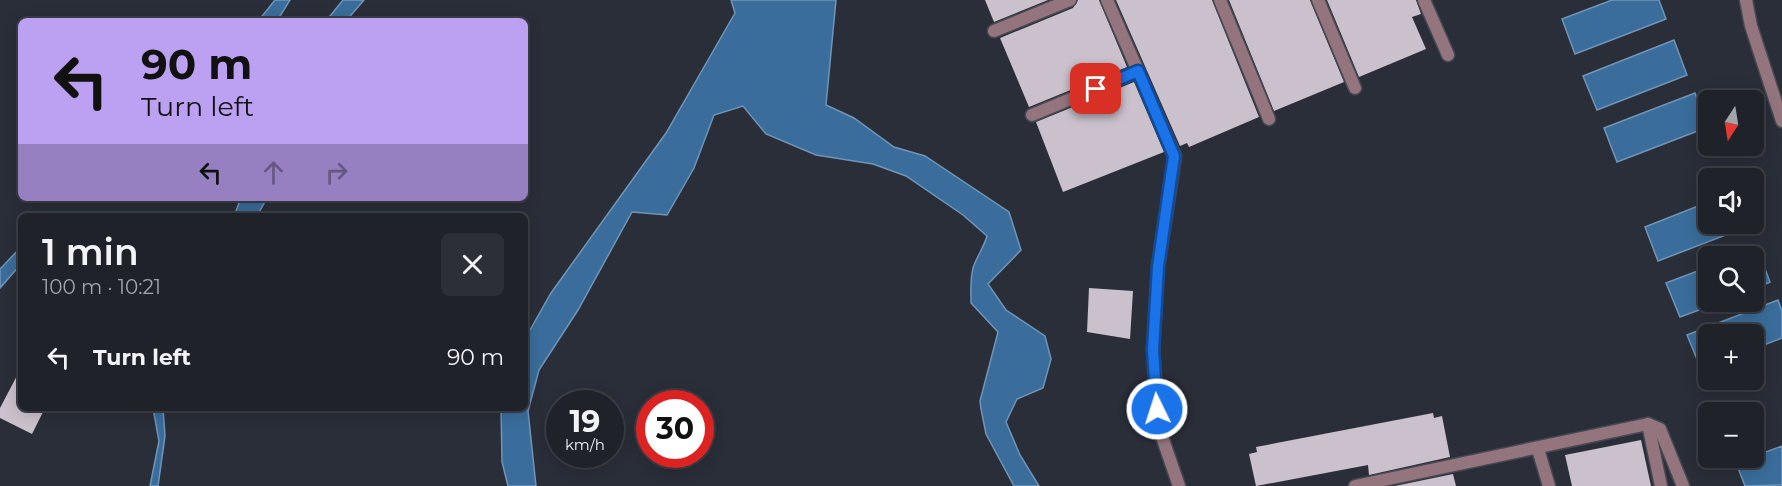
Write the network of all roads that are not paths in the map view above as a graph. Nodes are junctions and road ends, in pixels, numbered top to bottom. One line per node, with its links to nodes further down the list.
1 (1070, 0): 7 (street)
2 (1107, 0): 9 (street)
3 (1220, 0): 12 (street)
4 (1318, 0): 10 (street)
5 (1424, 0): 8 (street)
6 (1746, 0): 13 (street)
7 (994, 31)
8 (1448, 55)
9 (1138, 71): 11 (street); 16 (street)
10 (1355, 88)
11 (1032, 116)
12 (1269, 119)
13 (1782, 121)
14 (1648, 424): 15 (street); 19 (street); 20 (street)
15 (1538, 449): 17 (street); 18 (street)
16 (1179, 486)
17 (1355, 486)
18 (1549, 486)
19 (1661, 486)
20 (1683, 486)

